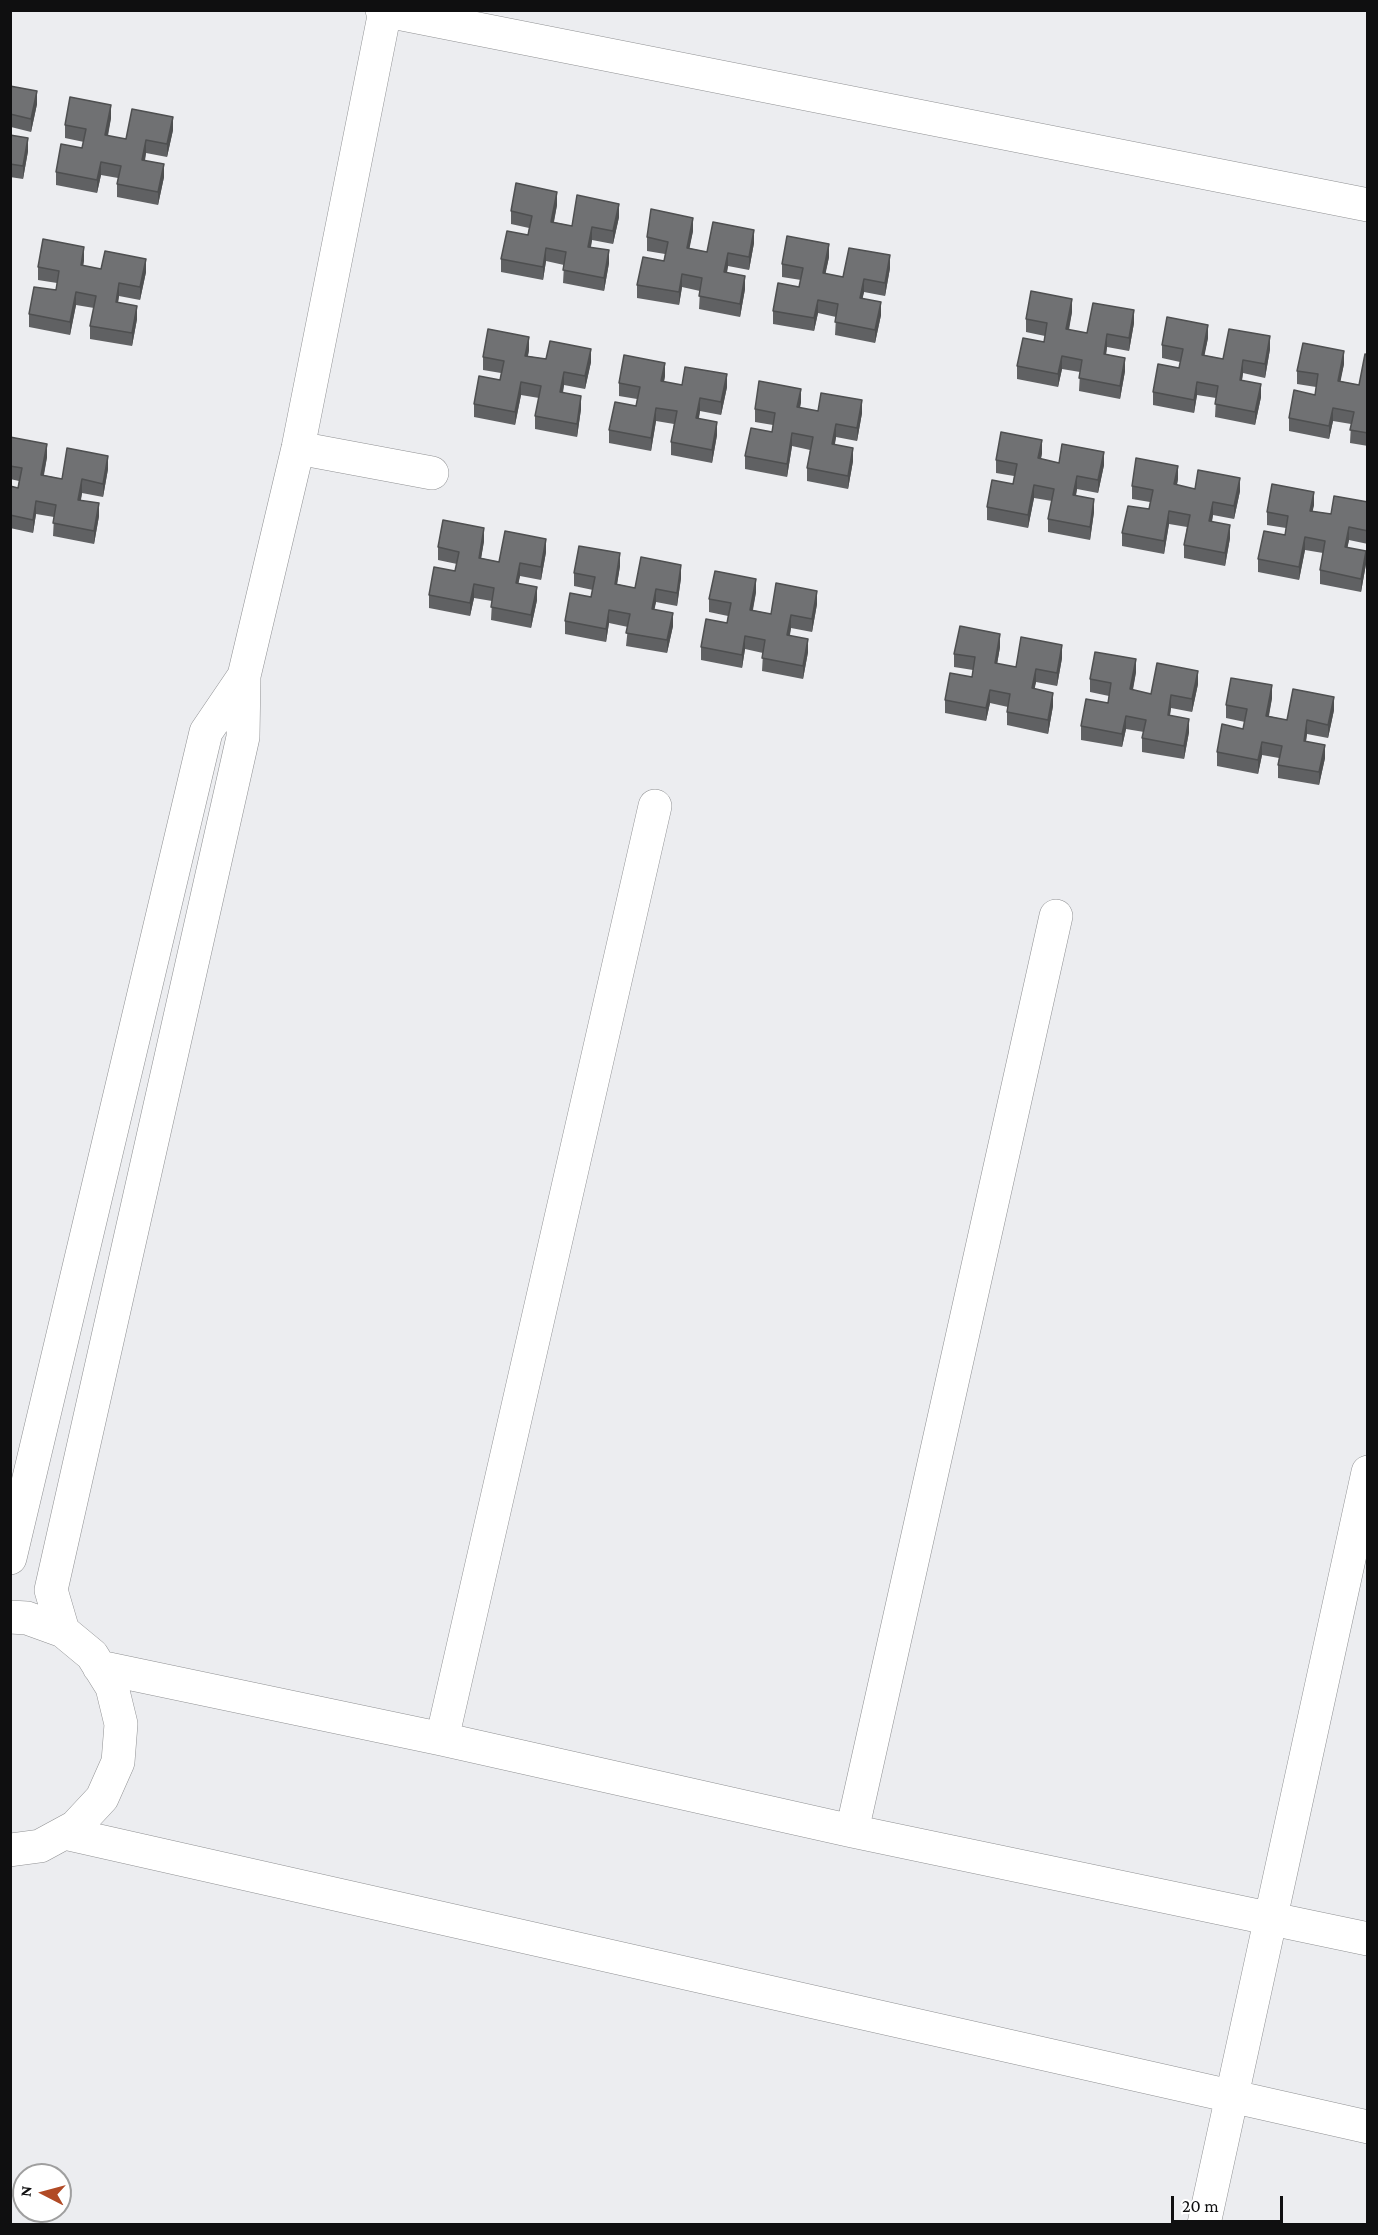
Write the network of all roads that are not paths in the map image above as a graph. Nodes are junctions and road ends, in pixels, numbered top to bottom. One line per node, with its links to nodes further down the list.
1 (383, 11): 2 (street); 3 (street)
2 (1368, 205)
3 (298, 448): 4 (street); 5 (street)
4 (432, 473)
5 (244, 676): 9 (street); 11 (street)
6 (655, 806): 13 (street)
7 (1056, 916): 14 (street)
8 (1368, 1472): 17 (street)
9 (10, 1558)
10 (10, 1617): 11 (street)
11 (63, 1631): 12 (street)
12 (99, 1667): 13 (street); 15 (street)
13 (442, 1739): 14 (street)
14 (852, 1831): 17 (street)
15 (64, 1833): 16 (street); 19 (street)
16 (10, 1850)
17 (1269, 1918): 18 (street); 19 (street)
18 (1368, 1939)
19 (1232, 2098): 20 (street); 21 (street)
20 (1368, 2127)
21 (1204, 2224)

